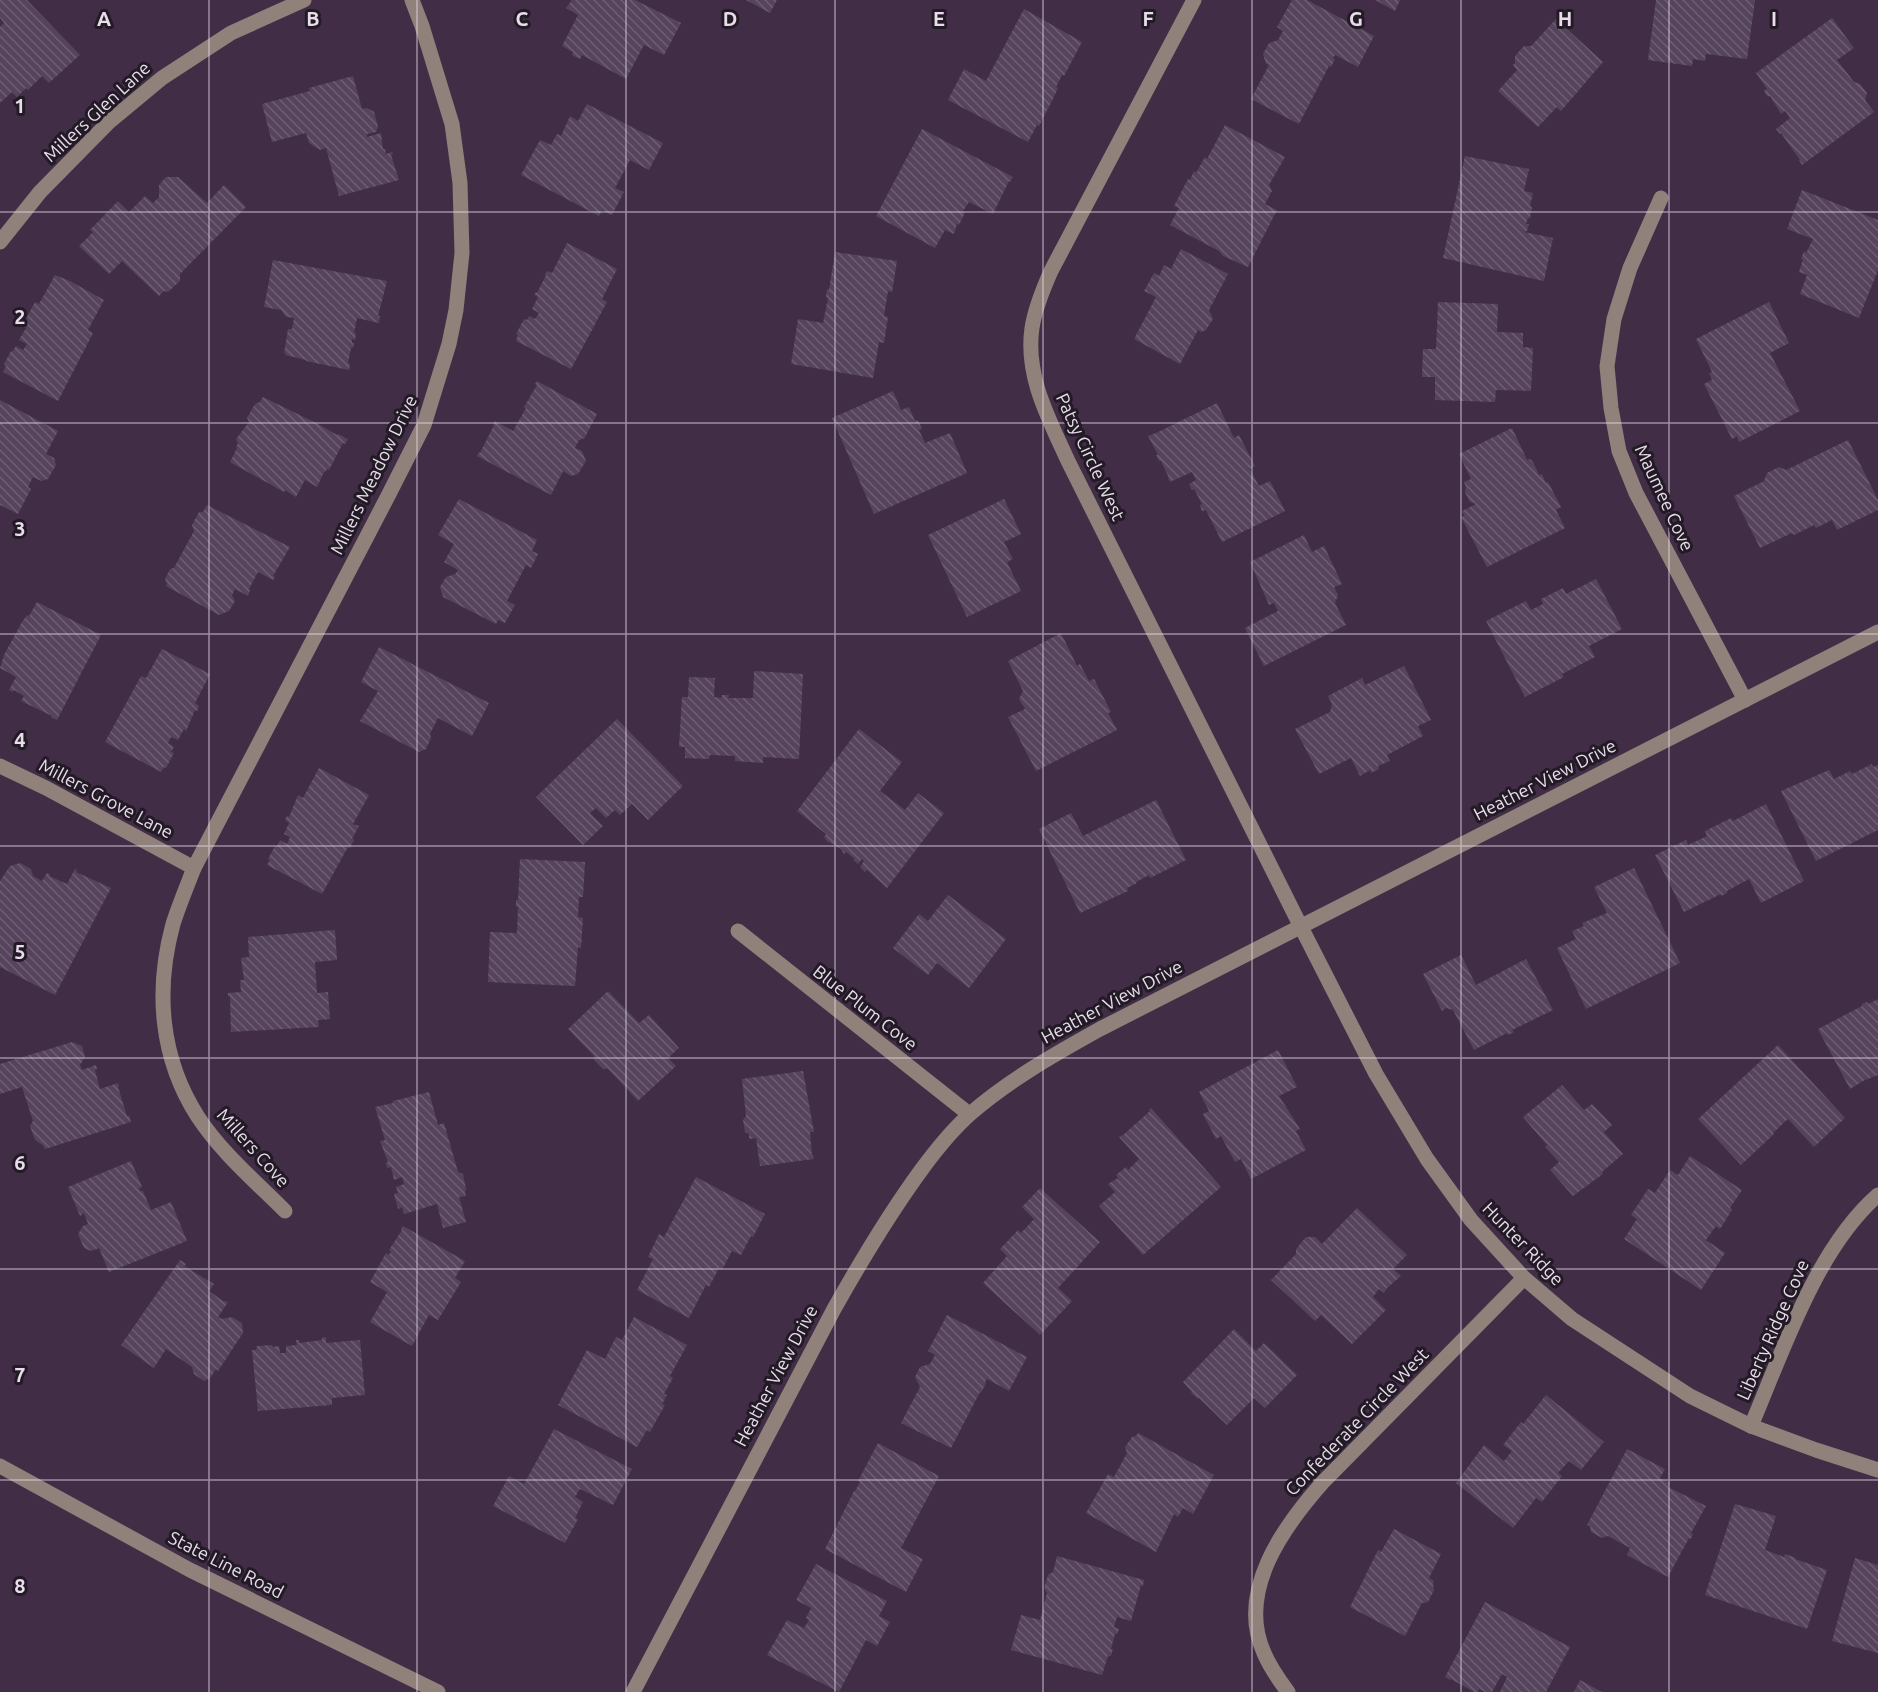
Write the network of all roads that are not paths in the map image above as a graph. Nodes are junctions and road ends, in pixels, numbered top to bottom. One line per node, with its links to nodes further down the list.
1 (304, 0): 5 (street, Millers Glen Lane)
2 (412, 0): 9 (street, Millers Meadow Drive)
3 (1194, 0): 10 (street, Patsy Circle West)
4 (1661, 198): 7 (street, Maumee Cove)
5 (0, 242)
6 (1878, 632): 7 (street, Heather View Drive)
7 (1745, 700): 10 (street, Heather View Drive)
8 (0, 766): 9 (street, Millers Grove Lane)
9 (194, 868): 14 (street, Millers Cove)
10 (1300, 925): 12 (street, Heather View Drive); 15 (street, Hunter Ridge)
11 (738, 931): 12 (street, Blue Plum Cove)
12 (969, 1114): 20 (street, Heather View Drive)
13 (1878, 1195): 16 (street, Liberty Ridge Cove)
14 (285, 1211)
15 (1524, 1278): 16 (street, Hunter Ridge); 21 (street, Confederate Circle West)
16 (1751, 1426): 18 (street, Hunter Ridge)
17 (0, 1466): 19 (street, State Line Road)
18 (1878, 1470)
19 (438, 1692)
20 (633, 1692)
21 (1288, 1692)

